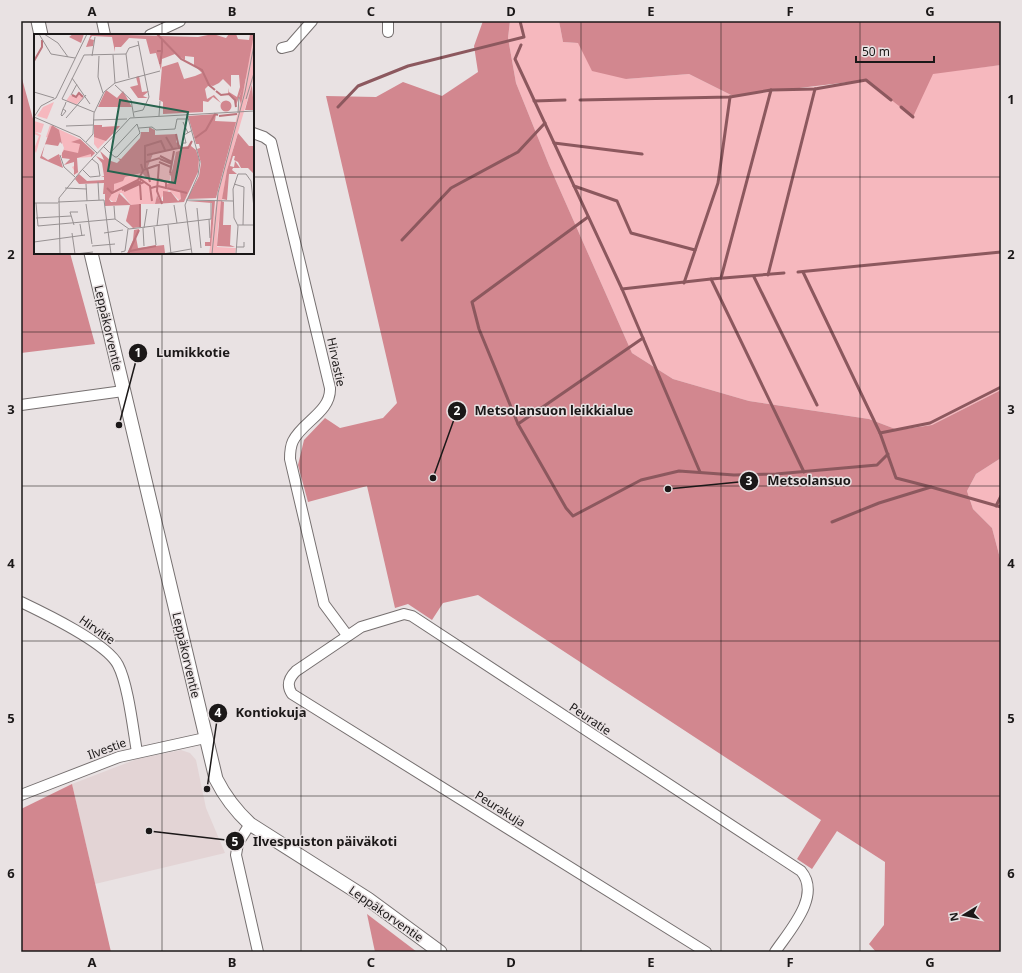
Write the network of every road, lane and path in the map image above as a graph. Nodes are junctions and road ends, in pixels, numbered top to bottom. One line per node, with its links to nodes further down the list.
1 (38, 21): 7 (street)
2 (102, 21): 8 (street)
3 (180, 21): 9 (street)
4 (312, 21): 10 (street)
5 (388, 21): 6 (street)
6 (388, 32)
7 (42, 34)
8 (105, 34)
9 (152, 34)
10 (282, 48)
11 (254, 133): 16 (street, Hirvastie)
12 (91, 254): 13 (street, Leppäkorventie)
13 (123, 391): 14 (street); 18 (street, Leppäkorventie)
14 (21, 405)
15 (21, 602): 19 (street, Hirvitie)
16 (347, 635): 17 (street, Peuratie); 25 (street, Peuratie)
17 (288, 682): 24 (street, Peurakuja)
18 (205, 738): 19 (street, Ilvestie); 21 (street, Leppäkorventie)
19 (137, 752): 20 (street, Ilvestie)
20 (21, 795)
21 (250, 824): 22 (street); 23 (street, Leppäkorventie)
22 (258, 952)
23 (440, 952)
24 (706, 952)
25 (775, 952)

